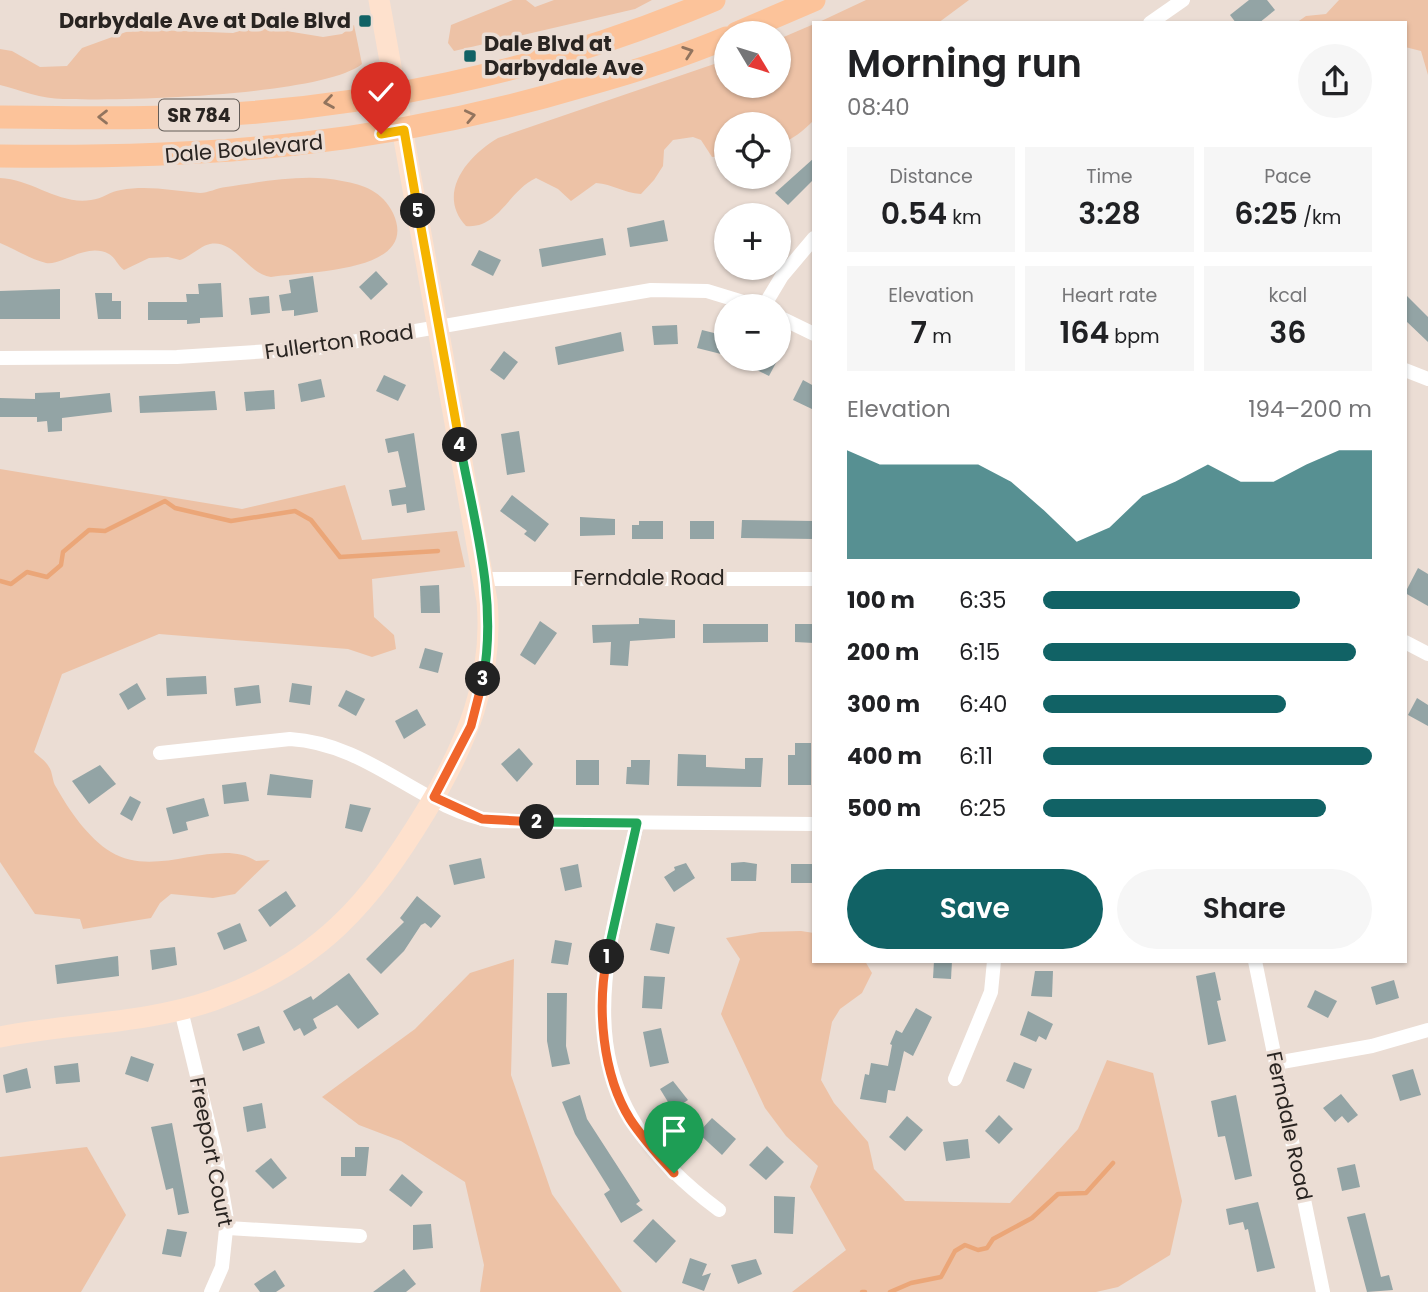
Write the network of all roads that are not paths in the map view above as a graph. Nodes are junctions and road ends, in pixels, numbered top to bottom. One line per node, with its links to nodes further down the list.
1 (379, 0): 8 (street)
2 (714, 0): 8 (main road, Dale Boulevard / SR 784)
3 (814, 0): 5 (main road)
4 (1183, 0): 6 (street)
5 (765, 21)
6 (1153, 21)
7 (714, 42): 10 (main road, Dale Boulevard / SR 784, one-way to 7)
8 (397, 92): 9 (main road, Dale Boulevard / SR 784, one-way to 9); 10 (street)
9 (0, 117)
10 (404, 130): 11 (main road, Dale Boulevard / SR 784); 16 (street)
11 (0, 156)
12 (812, 240): 14 (street)
13 (717, 294): 16 (street, Fullerton Road)
14 (771, 294)
15 (791, 323): 17 (street)
16 (439, 328): 18 (street, Fullerton Road); 21 (street)
17 (812, 333)
18 (0, 358)
19 (1407, 371): 20 (street)
20 (1428, 379)
21 (484, 579): 22 (street, Ferndale Road); 26 (street)
22 (812, 579)
23 (1407, 643): 24 (street)
24 (1428, 654)
25 (160, 753): 26 (street)
26 (434, 797): 27 (street); 31 (street)
27 (637, 823): 28 (street); 36 (street)
28 (812, 824)
29 (994, 963): 35 (street)
30 (1255, 963): 34 (street, Ferndale Road)
31 (181, 1010): 33 (street); 37 (street, Freeport Court)
32 (1428, 1030): 34 (street)
33 (0, 1037)
34 (1276, 1063): 40 (street, Ferndale Road)
35 (956, 1079)
36 (719, 1210)
37 (228, 1228): 38 (street); 39 (street, Freeport Court)
38 (360, 1236)
39 (211, 1292)
40 (1323, 1292)

